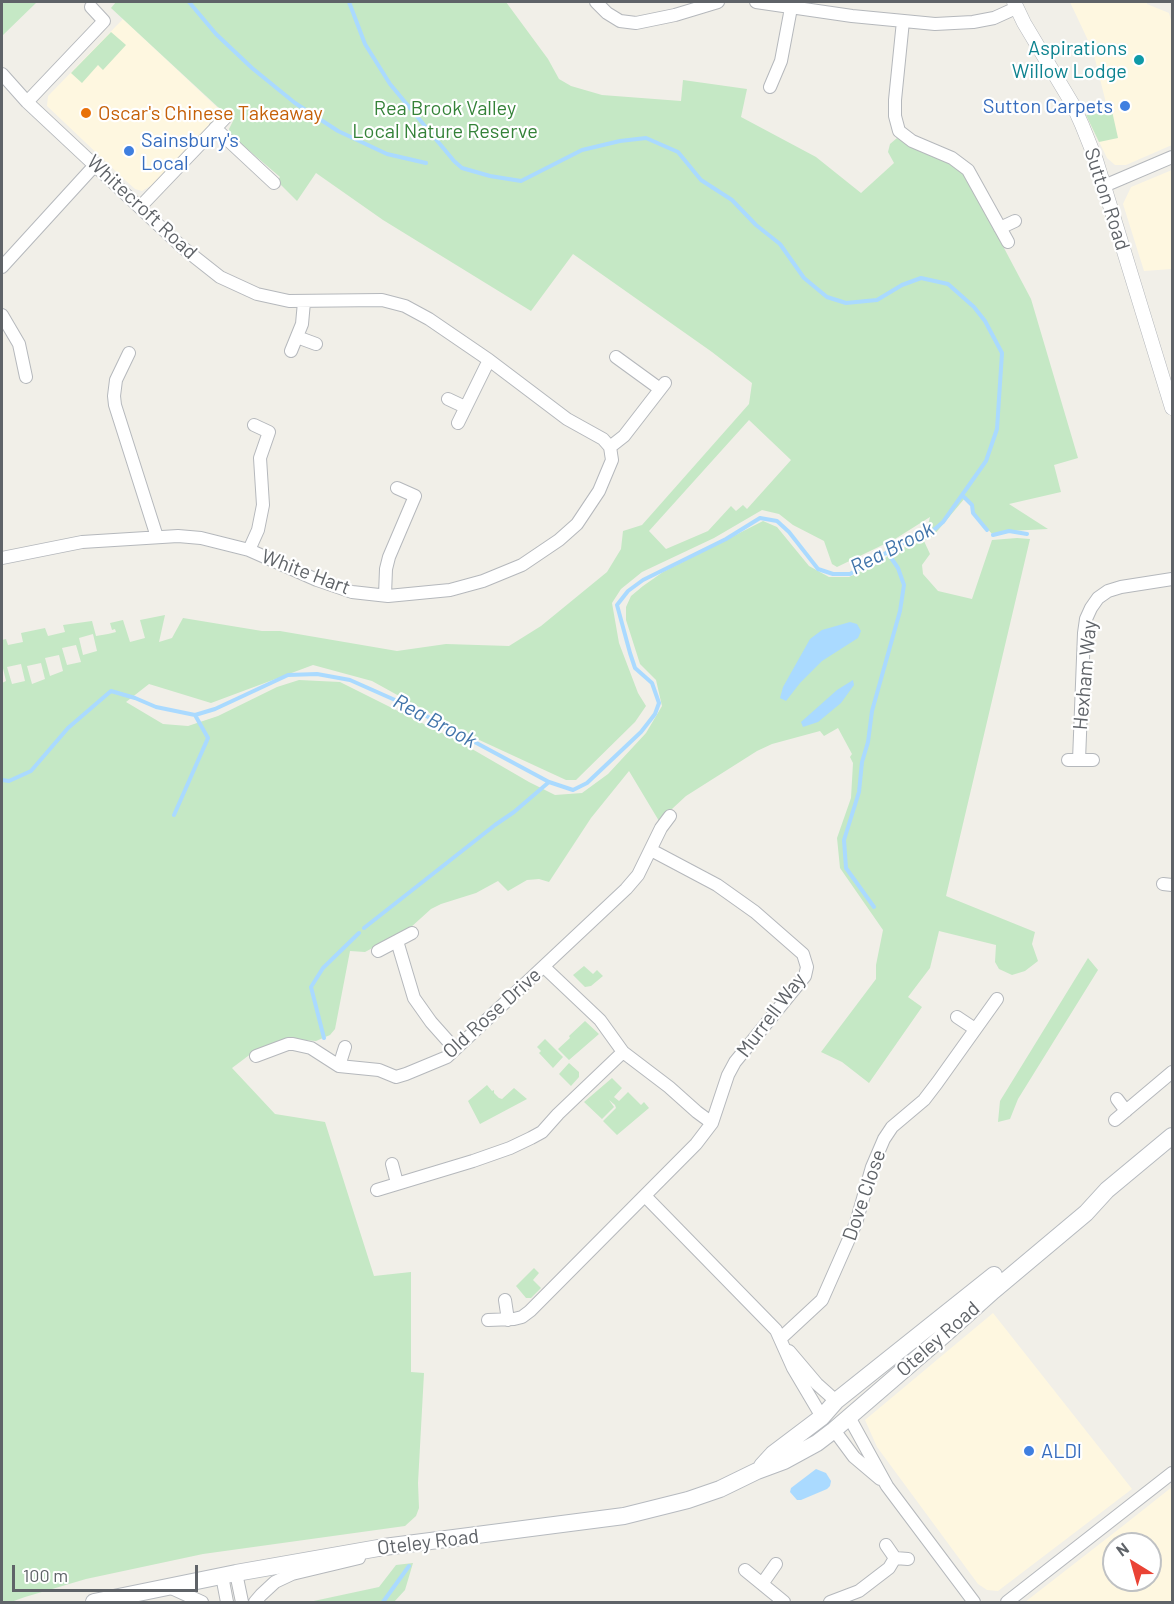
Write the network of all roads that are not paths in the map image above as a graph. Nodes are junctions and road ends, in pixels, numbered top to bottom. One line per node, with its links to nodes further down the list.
1 (596, 2): 2 (street)
2 (718, 2)
3 (756, 2): 6 (street)
4 (1015, 5): 7 (street); 16 (street, Sutton Road)
5 (91, 7): 10 (street)
6 (791, 8): 7 (street); 9 (street)
7 (903, 21): 19 (street)
8 (2, 74): 10 (street, Whitecroft Road)
9 (770, 87)
10 (27, 102): 14 (street, Whitecroft Road)
11 (227, 116): 12 (street)
12 (215, 128): 15 (street); 17 (street)
13 (1173, 158): 16 (street)
14 (96, 164): 17 (street, Whitecroft Road); 21 (street)
15 (274, 183)
16 (1104, 186): 33 (street, Sutton Road)
17 (141, 206): 22 (street, Whitecroft Road)
18 (1015, 221): 19 (street)
19 (1000, 228): 20 (street)
20 (1008, 242)
21 (2, 267)
22 (304, 302): 24 (street); 29 (street, Whitecroft Road)
23 (2, 315): 30 (street)
24 (297, 337): 25 (street); 26 (street)
25 (316, 344)
26 (291, 351)
27 (129, 354): 38 (street)
28 (616, 357): 36 (street)
29 (489, 360): 32 (street); 36 (street, Whitecroft Road)
30 (26, 377)
31 (448, 399): 32 (street)
32 (465, 407): 34 (street)
33 (1173, 408)
34 (458, 423)
35 (254, 425): 39 (street)
36 (610, 447): 42 (street, White Hart)
37 (397, 488): 42 (street)
38 (157, 537): 39 (street, White Hart); 40 (street, White Hart)
39 (249, 550): 42 (street, White Hart)
40 (2, 558)
41 (1173, 579): 43 (street, Hexham Way)
42 (385, 595)
43 (1093, 760)
44 (670, 816): 45 (street, Old Rose Drive)
45 (651, 850): 49 (street, Old Rose Drive); 62 (street, Murrell Way)
46 (412, 933): 47 (street)
47 (397, 941): 48 (street); 54 (street)
48 (378, 951)
49 (544, 967): 54 (street, Old Rose Drive); 55 (street)
50 (997, 999): 52 (street, Dove Close)
51 (957, 1017): 52 (street)
52 (975, 1029): 72 (street, Dove Close)
53 (345, 1047): 57 (street)
54 (455, 1049): 57 (street, Old Rose Drive)
55 (623, 1052): 62 (street); 65 (street)
56 (256, 1056): 57 (street, Old Rose Drive)
57 (339, 1066)
58 (1173, 1072): 60 (street)
59 (1117, 1099): 60 (street)
60 (1126, 1111): 61 (street)
61 (1115, 1120)
62 (712, 1123): 68 (street, Murrell Way)
63 (1173, 1136): 67 (main road, Oteley Road)
64 (392, 1164): 65 (street)
65 (398, 1183): 66 (street)
66 (377, 1190)
67 (1107, 1190): 73 (main road, Oteley Road); 75 (main road, Oteley Road)
68 (646, 1197): 71 (street, Murrell Way); 72 (street)
69 (505, 1300): 71 (street)
70 (488, 1320): 71 (street, Murrell Way)
71 (508, 1320)
72 (783, 1342): 73 (street); 74 (street)
73 (836, 1401): 74 (main road, Oteley Road); 75 (main road)
74 (822, 1417): 76 (main road); 77 (main road, Oteley Road)
75 (849, 1418): 76 (main road, Oteley Road); 79 (street)
76 (834, 1430): 77 (main road, Oteley Road); 79 (street)
77 (757, 1471): 81 (main road, Oteley Road)
78 (1173, 1473): 95 (street)
79 (886, 1484): 94 (street)
80 (886, 1545): 93 (street)
81 (384, 1547): 84 (main road, Oteley Road); 91 (street)
82 (776, 1564): 85 (street)
83 (745, 1570): 85 (street)
84 (229, 1575): 86 (main road, Oteley Road); 89 (street); 90 (street)
85 (762, 1584): 92 (street)
86 (168, 1587): 87 (main road, Oteley Road); 88 (street)
87 (94, 1602)
88 (202, 1602)
89 (227, 1602)
90 (242, 1602)
91 (255, 1602)
92 (784, 1602)
93 (830, 1602)
94 (974, 1602)
95 (1006, 1602)

